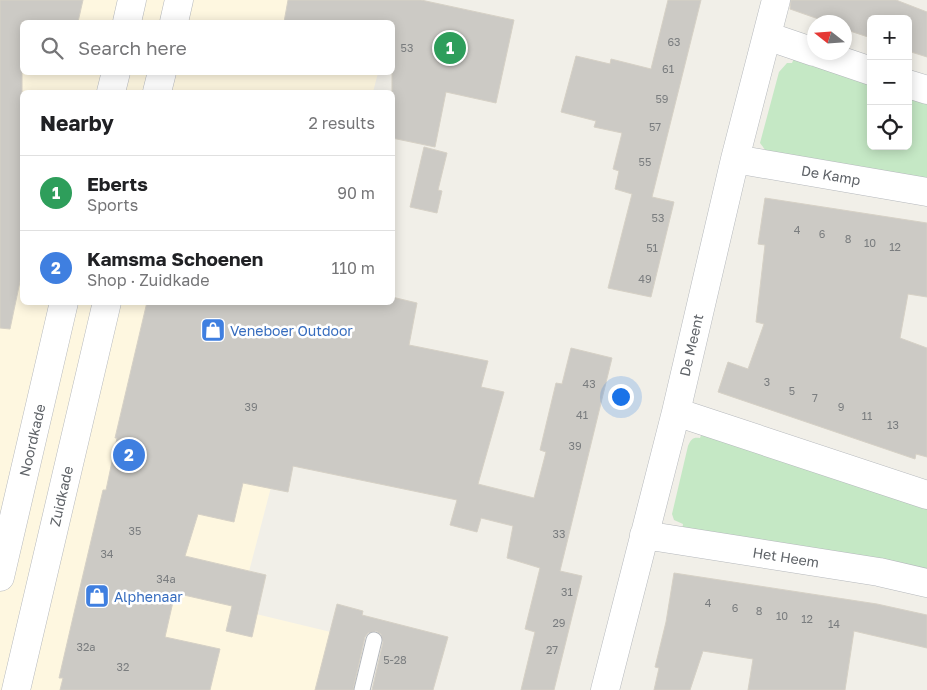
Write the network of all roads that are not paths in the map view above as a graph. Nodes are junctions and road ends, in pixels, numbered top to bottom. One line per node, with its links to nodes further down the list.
1 (132, 0): 4 (street)
2 (179, 0): 5 (street)
3 (776, 0): 6 (street, De Meent)
4 (127, 20)
5 (174, 20)
6 (767, 36): 7 (street); 16 (street, De Meent)
7 (807, 49)
8 (839, 60): 9 (street)
9 (867, 70)
10 (115, 75): 13 (street)
11 (161, 75): 14 (street)
12 (912, 85): 15 (street)
13 (112, 90)
14 (158, 90)
15 (927, 90)
16 (735, 159): 17 (street, De Kamp); 20 (street, De Meent)
17 (927, 192)
18 (63, 305): 23 (street, Noordkade)
19 (106, 305): 26 (street, Zuidkade)
20 (676, 412): 21 (street); 22 (street, De Meent)
21 (927, 495)
22 (644, 535): 24 (street, Het Heem); 28 (street, De Meent)
23 (0, 577)
24 (927, 583)
25 (374, 640): 27 (lane)
26 (16, 690)
27 (362, 690)
28 (605, 690)

